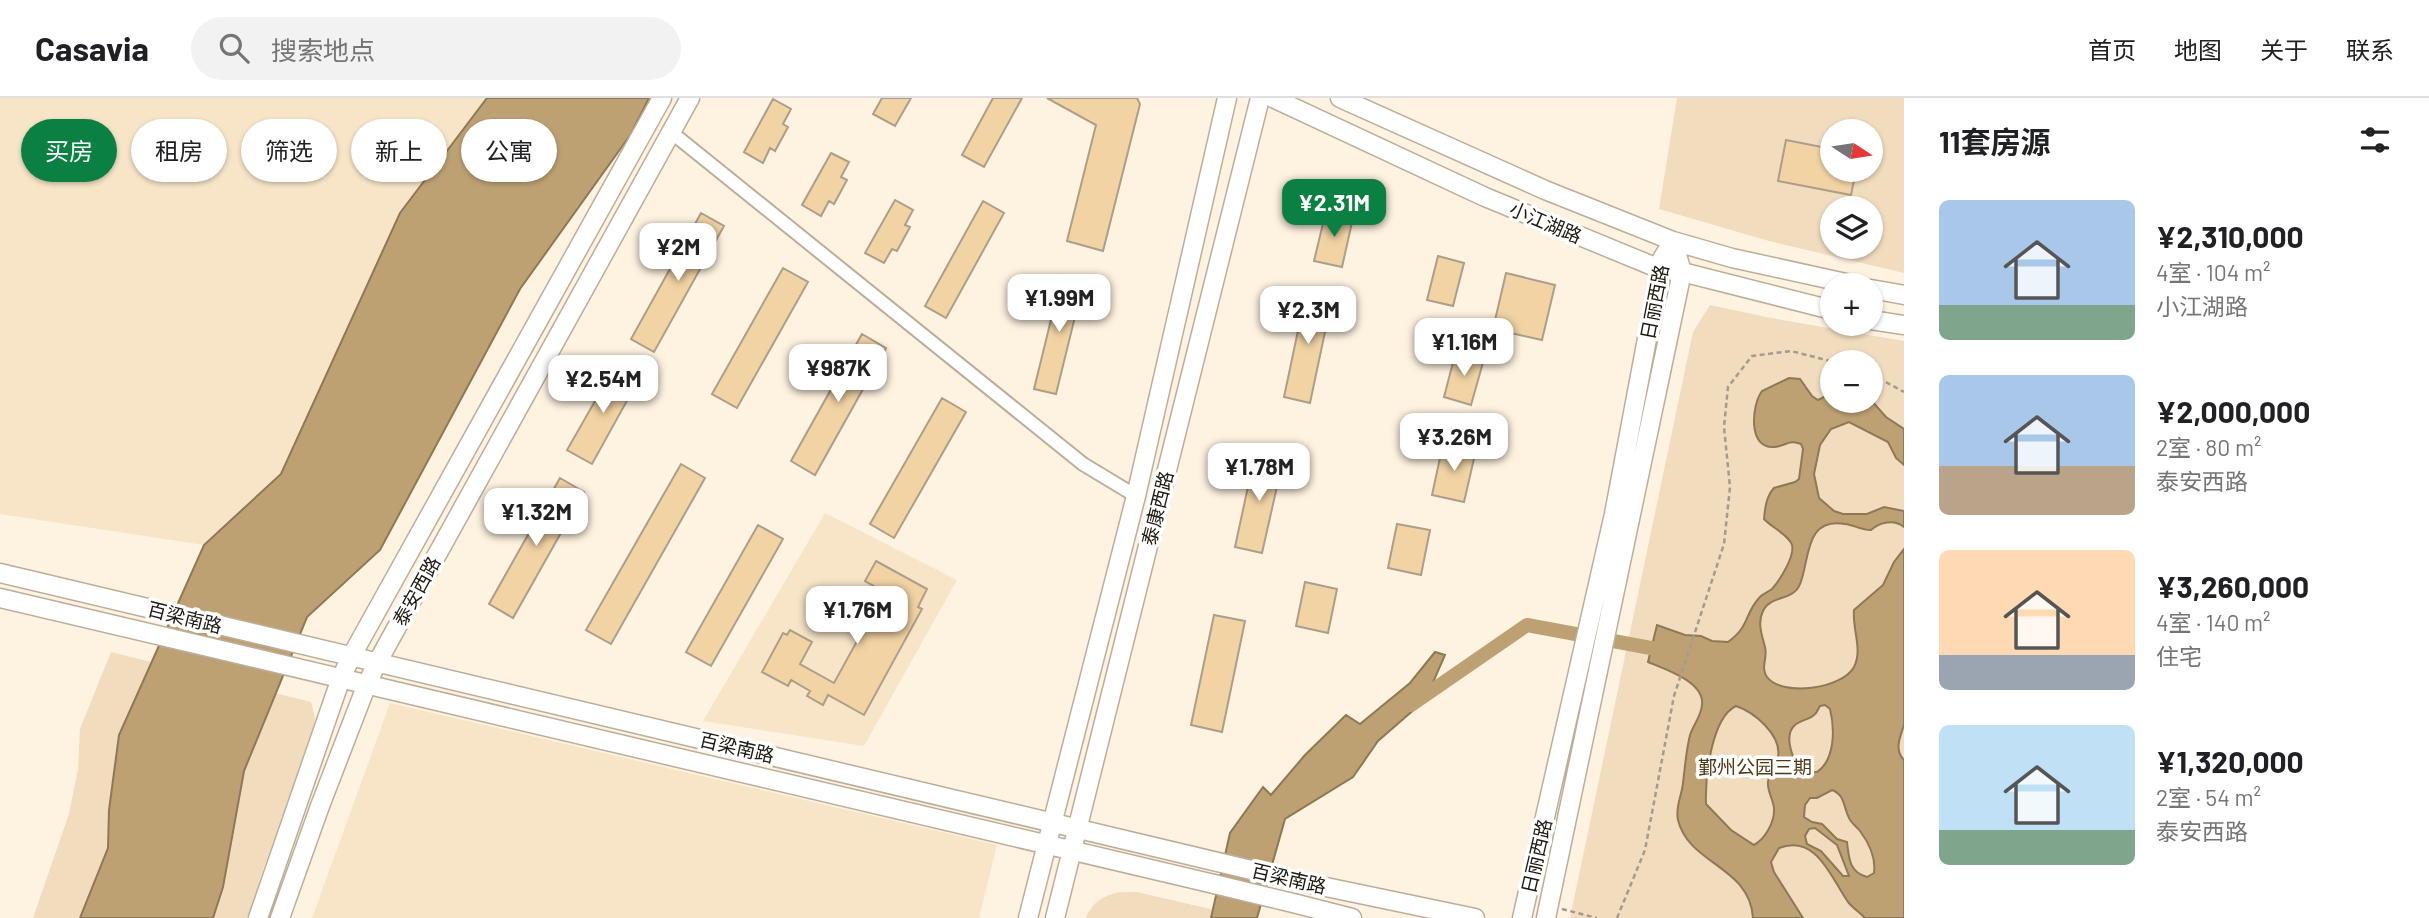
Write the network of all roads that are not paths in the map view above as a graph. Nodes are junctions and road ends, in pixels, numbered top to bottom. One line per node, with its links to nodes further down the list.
1 (662, 98): 20 (main road, 泰安西路)
2 (690, 98): 7 (main road, 泰安西路)
3 (1227, 98): 17 (main road, 泰康西路)
4 (1260, 98): 25 (main road, 泰康西路)
5 (1273, 98): 9 (main road, 小江湖路)
6 (1340, 98): 8 (main road, 小江湖路)
7 (671, 132): 17 (street); 21 (main road, 泰安西路)
8 (1673, 242): 9 (main road, 日丽西路); 10 (main road, 日丽西路); 11 (main road, 小江湖路)
9 (1660, 269): 10 (main road, 小江湖路); 34 (main road, 日丽西路)
10 (1682, 272): 14 (main road, 小江湖路); 35 (main road, 日丽西路)
11 (1820, 277)
12 (1883, 291): 13 (main road)
13 (1904, 295)
14 (1820, 307)
15 (1883, 322): 16 (main road)
16 (1904, 325)
17 (1136, 496): 24 (main road, 泰康西路)
18 (0, 573): 20 (main road, 百梁南路)
19 (0, 598): 22 (main road, 百梁南路)
20 (351, 657): 21 (main road, 百梁南路); 22 (main road, 泰安西路)
21 (377, 663): 23 (main road, 泰安西路); 24 (main road, 百梁南路)
22 (341, 678): 23 (main road, 百梁南路); 28 (main road, 泰安西路)
23 (366, 684): 26 (main road, 百梁南路); 29 (main road, 泰安西路)
24 (1053, 821): 25 (main road, 百梁南路); 26 (main road, 泰康西路)
25 (1077, 828): 27 (main road, 泰康西路); 33 (main road, 百梁南路)
26 (1047, 845): 27 (main road, 百梁南路); 30 (main road, 泰康西路)
27 (1071, 851): 31 (main road, 泰康西路); 32 (main road, 百梁南路, bridge)
28 (258, 918)
29 (280, 918)
30 (1028, 918)
31 (1055, 918)
32 (1352, 918)
33 (1475, 918)
34 (1522, 918)
35 (1546, 918)

